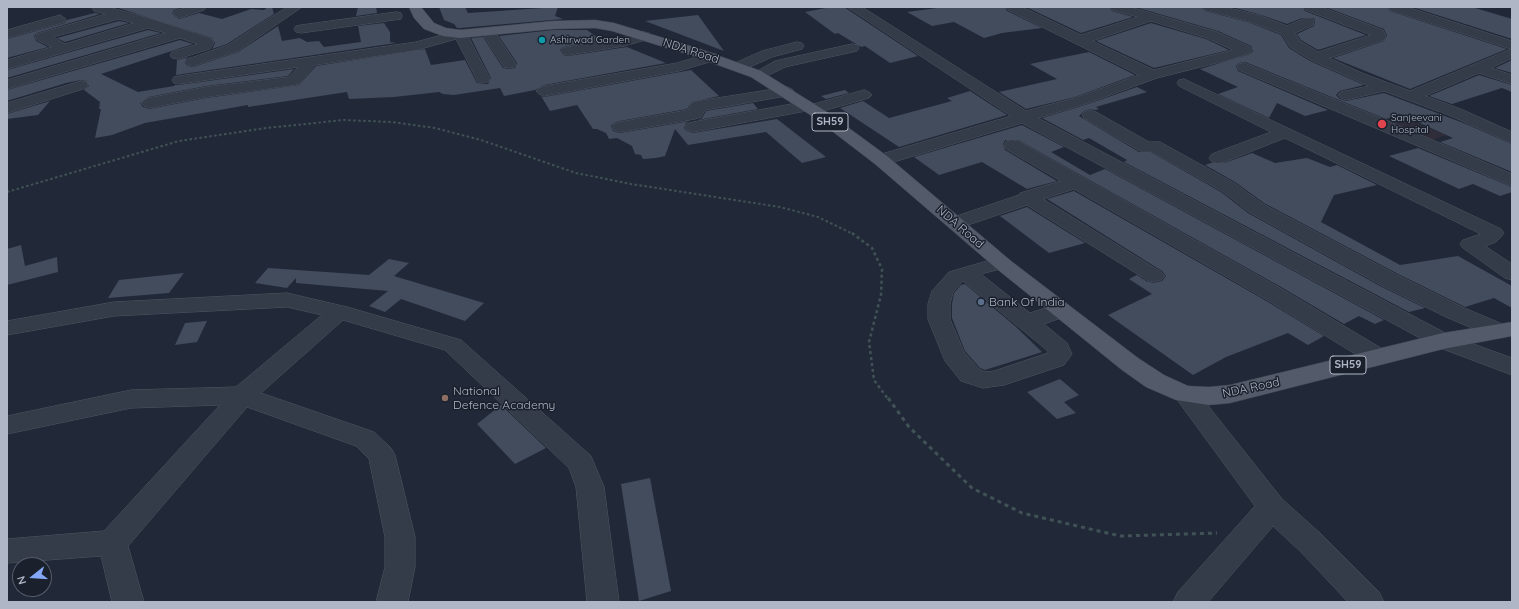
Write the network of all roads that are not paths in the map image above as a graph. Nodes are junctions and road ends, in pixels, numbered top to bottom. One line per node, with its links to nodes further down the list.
1 (99, 7): 14 (street); 24 (street)
2 (200, 7): 13 (street)
3 (296, 7): 40 (street)
4 (415, 7): 22 (main road, NDA Road / SH59)
5 (853, 7): 66 (street)
6 (1012, 7): 29 (street)
7 (1116, 7): 16 (street)
8 (1209, 7): 17 (street)
9 (1255, 7): 17 (street)
10 (1394, 7): 31 (street)
11 (1321, 8): 21 (street); 39 (street)
12 (64, 9): 18 (street)
13 (179, 14)
14 (118, 15): 19 (street); 32 (street)
15 (396, 17): 20 (street)
16 (1152, 17): 29 (street); 48 (street)
17 (1263, 21): 21 (street)
18 (7, 23)
19 (150, 23): 25 (street); 32 (street)
20 (301, 30)
21 (1286, 30): 39 (street)
22 (443, 32): 26 (main road, NDA Road / SH59); 28 (street)
23 (488, 32): 26 (main road, NDA Road / SH59); 27 (main road, NDA Road / SH59); 43 (street)
24 (7, 34)
25 (182, 34): 37 (street); 54 (street)
26 (460, 34): 42 (street); 50 (street)
27 (644, 36): 35 (street); 38 (main road, NDA Road / SH59)
28 (371, 39)
29 (1080, 40): 48 (street)
30 (808, 44): 45 (street)
31 (1512, 45)
32 (65, 48): 44 (street)
33 (852, 48): 49 (street)
34 (294, 50): 41 (street)
35 (568, 51)
36 (1512, 52): 47 (street)
37 (177, 55)
38 (711, 57): 45 (main road, NDA Road / SH59); 57 (street)
39 (1316, 57): 56 (street)
40 (193, 62)
41 (219, 62)
42 (310, 62): 51 (street); 62 (street)
43 (509, 64)
44 (7, 65)
45 (738, 67): 49 (main road, NDA Road / SH59)
46 (1244, 68): 74 (street)
47 (1479, 68): 52 (street); 61 (street)
48 (1152, 75): 66 (street)
49 (759, 76): 58 (main road, NDA Road / SH59)
50 (484, 79)
51 (179, 80)
52 (1512, 80)
53 (1184, 83): 69 (street)
54 (7, 85)
55 (81, 85): 63 (street)
56 (1383, 87): 60 (street); 61 (street)
57 (544, 91)
58 (786, 92): 64 (main road, NDA Road / SH59); 67 (street)
59 (864, 95): 64 (street)
60 (1346, 95)
61 (1410, 96): 70 (street)
62 (149, 103)
63 (7, 108)
64 (810, 108): 68 (street); 73 (main road, NDA Road / SH59)
65 (1090, 115): 86 (street)
66 (1024, 117): 73 (street); 87 (street)
67 (620, 127)
68 (693, 128)
69 (1285, 132): 72 (street); 80 (street)
70 (1512, 138)
71 (1012, 145): 75 (street)
72 (1218, 158)
73 (881, 160): 77 (main road, NDA Road / SH59)
74 (1512, 181)
75 (1076, 182): 76 (street); 88 (street)
76 (1027, 197): 77 (street); 81 (street)
77 (955, 223): 78 (main road, NDA Road / SH59)
78 (1001, 263): 79 (street); 82 (main road, NDA Road / SH59)
79 (965, 272): 84 (street); 84 (street)
80 (1512, 274)
81 (1154, 276)
82 (1061, 310): 84 (street); 90 (main road, NDA Road / SH59)
83 (339, 312): 85 (street); 91 (street); 98 (street)
84 (1028, 322)
85 (7, 328)
86 (1505, 330): 87 (main road, NDA Road / SH59)
87 (1443, 341): 88 (main road, NDA Road / SH59); 89 (street)
88 (1378, 357): 90 (main road, NDA Road / SH59)
89 (1512, 367)
90 (1185, 394): 93 (street)
91 (242, 396): 92 (street); 94 (street); 97 (street)
92 (7, 425)
93 (1272, 507): 99 (street); 100 (street)
94 (112, 543): 95 (street); 96 (street)
95 (7, 551)
96 (128, 602)
97 (392, 602)
98 (603, 602)
99 (1189, 602)
100 (1368, 602)

